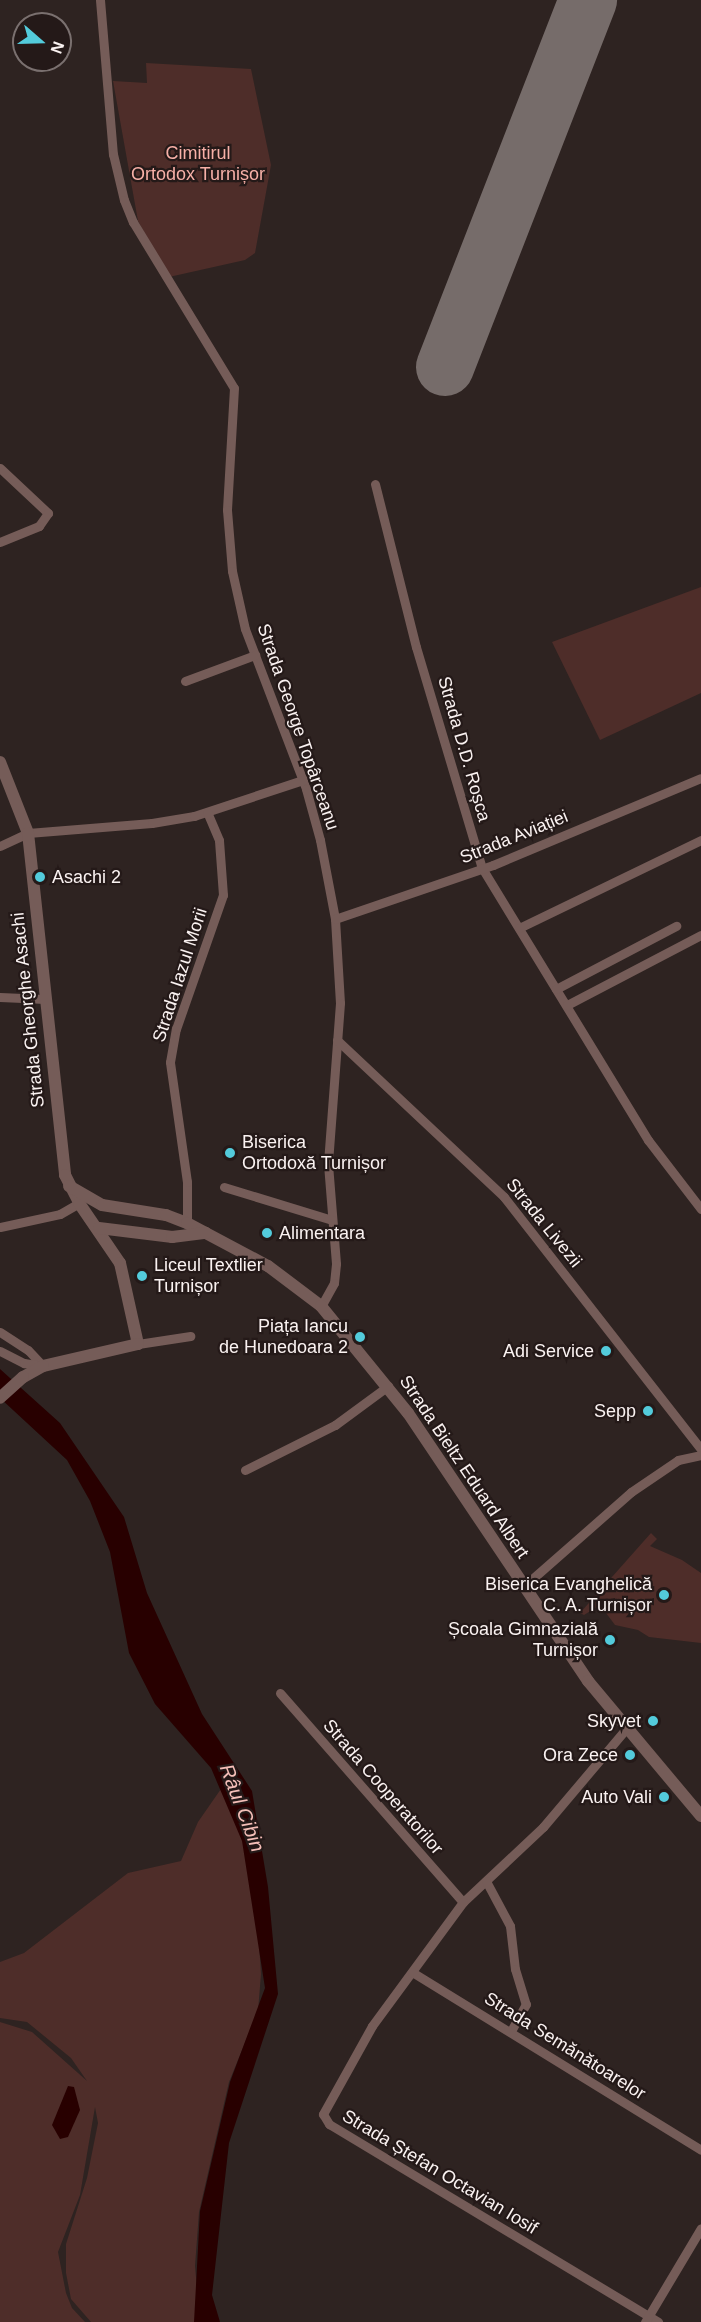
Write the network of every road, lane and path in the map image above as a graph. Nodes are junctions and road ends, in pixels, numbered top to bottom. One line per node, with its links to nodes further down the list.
1 (99, 0): 5 (street, Strada George Topârceanu)
2 (0, 468): 4 (street)
3 (375, 484): 14 (street, Strada D.D. Roșca)
4 (0, 542)
5 (255, 655): 6 (street); 9 (street, Strada George Topârceanu)
6 (185, 681)
7 (0, 762): 11 (street, Strada Gheorghe Asachi)
8 (701, 778): 14 (street, Strada Aviației)
9 (303, 780): 10 (street); 15 (street, Strada George Topârceanu)
10 (207, 812): 11 (street); 29 (street, Strada Iazul Morii)
11 (28, 833): 13 (street); 21 (street, Strada Gheorghe Asachi)
12 (701, 840): 17 (street)
13 (0, 846)
14 (482, 868): 15 (street, Strada Aviației); 17 (street, Strada D.D. Roșca)
15 (335, 919): 23 (street, Strada George Topârceanu)
16 (676, 926): 19 (street)
17 (519, 928): 19 (street, Strada D.D. Roșca)
18 (701, 934): 22 (street)
19 (556, 988): 22 (street, Strada D.D. Roșca)
20 (0, 997): 21 (street)
21 (45, 999): 24 (street, Strada Gheorghe Asachi)
22 (567, 1005): 27 (street, Strada D.D. Roșca)
23 (338, 1040): 28 (street, Strada George Topârceanu); 43 (street, Strada Livezii)
24 (69, 1186): 26 (street, Strada Gheorghe Asachi); 29 (street, Strada Bieltz Eduard Albert)
25 (224, 1187): 28 (street)
26 (79, 1203): 30 (street); 31 (street, Strada Gheorghe Asachi)
27 (701, 1209)
28 (332, 1220): 35 (street, Strada George Topârceanu)
29 (187, 1223): 33 (street, Strada Bieltz Eduard Albert)
30 (0, 1227)
31 (99, 1228): 32 (street); 34 (street, Strada Gheorghe Asachi)
32 (131, 1233): 33 (street); 34 (street)
33 (207, 1233): 35 (street, Strada Bieltz Eduard Albert)
34 (120, 1263): 38 (street)
35 (321, 1306): 41 (street, Strada Bieltz Eduard Albert)
36 (0, 1332): 40 (street)
37 (190, 1336): 38 (street)
38 (138, 1344): 40 (street)
39 (0, 1351): 40 (street)
40 (43, 1366): 42 (street)
41 (388, 1386): 45 (street); 46 (street, Strada Bieltz Eduard Albert)
42 (0, 1398)
43 (701, 1449)
44 (701, 1455): 46 (street)
45 (245, 1470)
46 (523, 1587): 48 (street, Strada Bieltz Eduard Albert)
47 (280, 1693): 51 (street, Strada Cooperatorilor)
48 (626, 1730): 49 (street, Strada Bieltz Eduard Albert); 50 (street, Strada Ștefan Octavian Iosif)
49 (701, 1816)
50 (486, 1881): 51 (street, Strada Ștefan Octavian Iosif); 53 (street)
51 (463, 1902): 52 (street, Strada Ștefan Octavian Iosif)
52 (412, 1972): 53 (street, Strada Semănătoarelor); 56 (street, Strada Ștefan Octavian Iosif)
53 (511, 2031): 54 (street, Strada Semănătoarelor)
54 (701, 2150)
55 (701, 2228): 56 (street)
56 (647, 2319): 57 (street, Strada Ștefan Octavian Iosif)
57 (658, 2322)

